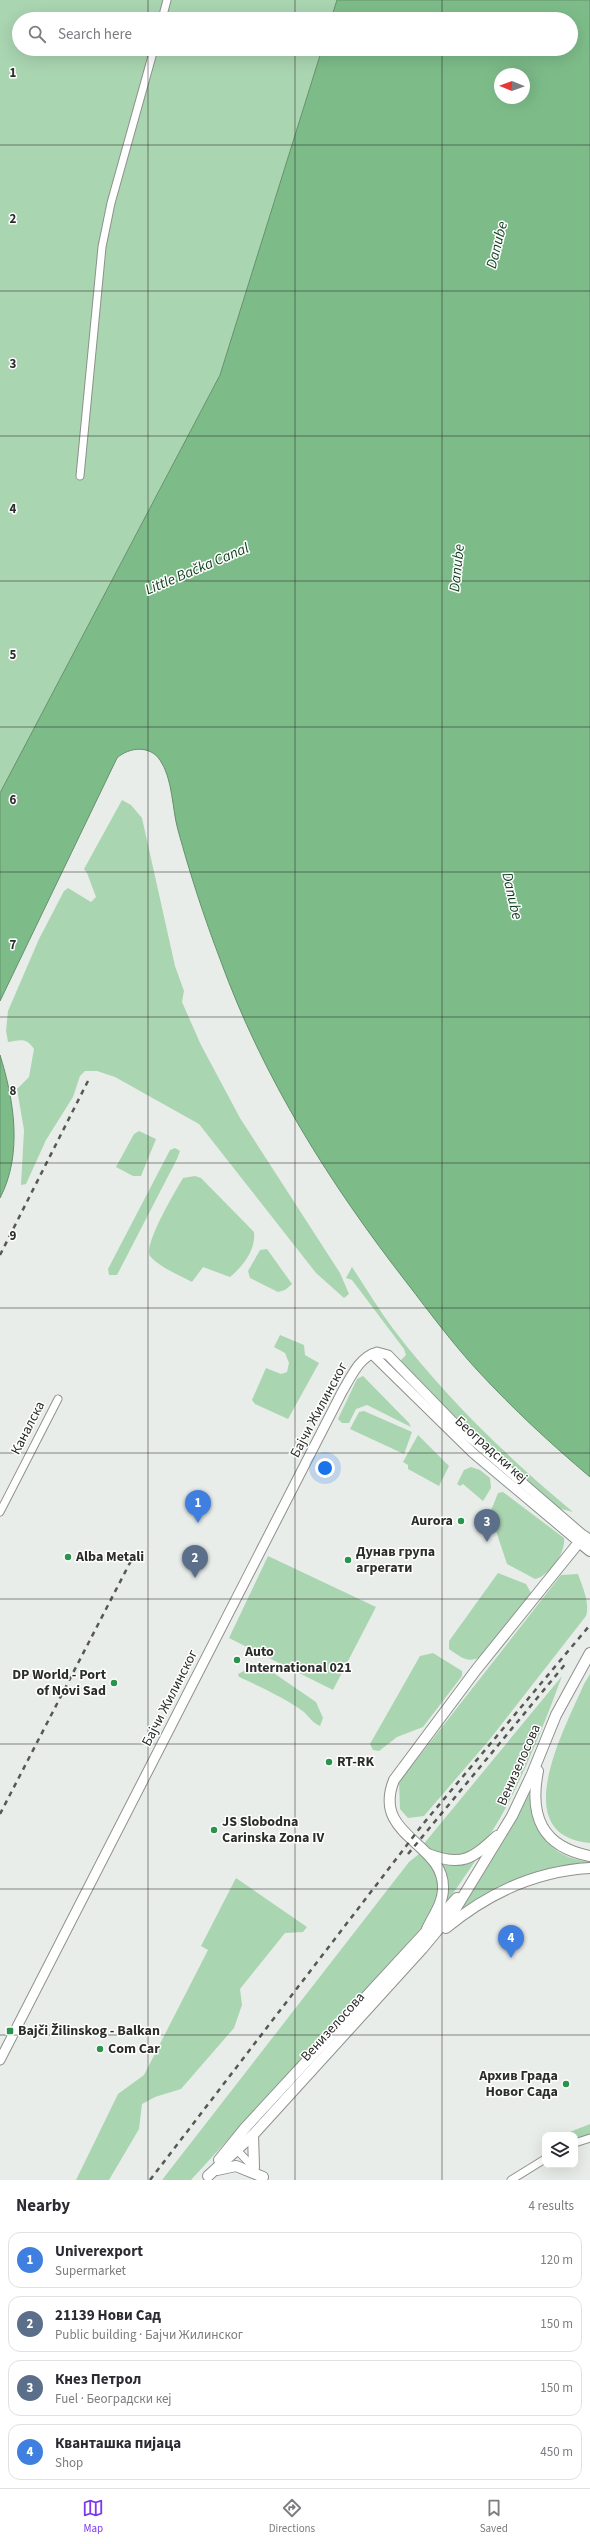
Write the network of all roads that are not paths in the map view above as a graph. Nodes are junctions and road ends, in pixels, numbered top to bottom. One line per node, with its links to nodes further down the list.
1 (167, 0): 2 (street)
2 (164, 12)
3 (152, 56): 4 (street)
4 (80, 476)
5 (372, 1354): 8 (street, Београдски кеј); 19 (street, Бајчи Жилинског)
6 (58, 1399): 7 (street, Каналска)
7 (0, 1512)
8 (584, 1539): 9 (main road, Београдски кеј); 13 (main road)
9 (590, 1551)
10 (590, 1653): 11 (main road, Венизелосова)
11 (541, 1751): 12 (main road, Венизелосова); 14 (main road)
12 (503, 1831): 13 (main road); 16 (main road, Венизелосова)
13 (426, 1854): 17 (main road)
14 (590, 1856)
15 (590, 1868): 18 (main road)
16 (468, 1886): 17 (main road, Венизелосова); 18 (main road, Венизелосова)
17 (428, 1929): 23 (main road, Венизелосова)
18 (429, 1942): 20 (main road, Венизелосова)
19 (0, 2060)
20 (253, 2135): 23 (main road, Венизелосова); 25 (main road)
21 (590, 2138): 22 (street)
22 (578, 2142)
23 (234, 2147): 25 (street); 26 (main road, Венизелосова)
24 (542, 2161): 28 (street)
25 (254, 2167): 27 (street)
26 (209, 2175): 27 (main road)
27 (265, 2179)
28 (511, 2180)

